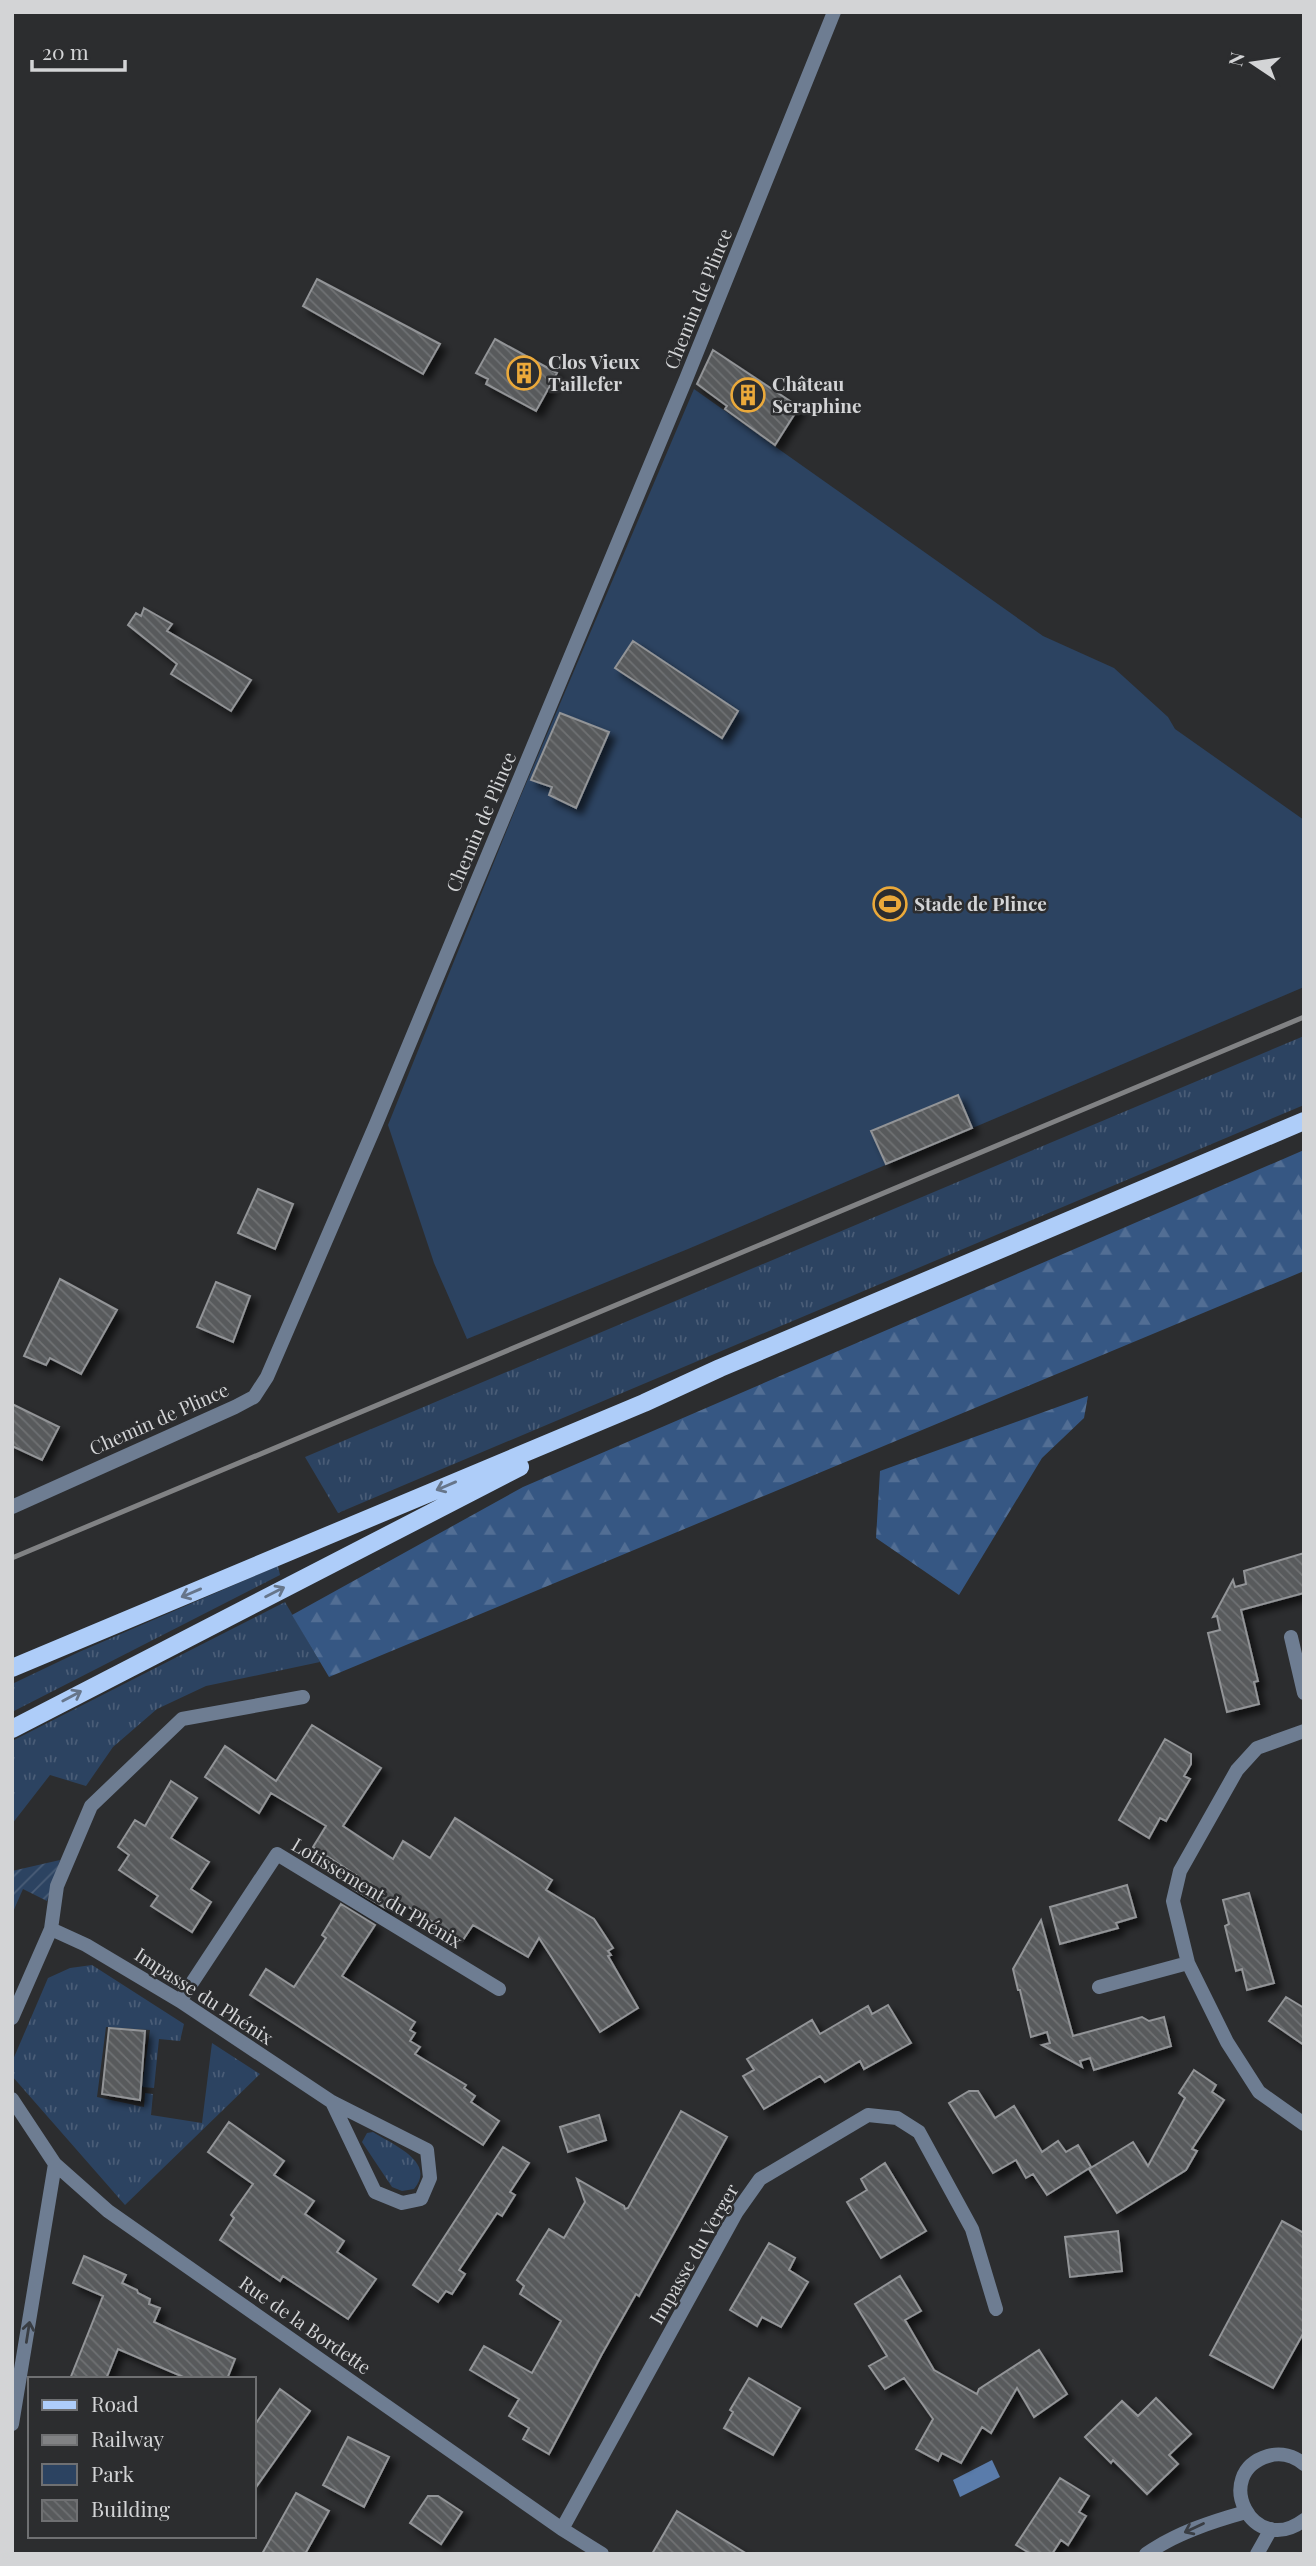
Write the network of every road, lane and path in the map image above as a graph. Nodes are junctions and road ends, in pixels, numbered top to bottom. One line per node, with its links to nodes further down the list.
1 (834, 12): 4 (street, Chemin de Plince)
2 (1304, 1121): 3 (main road)
3 (644, 1403): 6 (main road, one-way to 6); 9 (main road, one-way to 3)
4 (12, 1507)
5 (1291, 1637): 7 (street)
6 (12, 1668)
7 (1304, 1693)
8 (303, 1697): 11 (street)
9 (12, 1729)
10 (1304, 1731): 12 (street)
11 (51, 1929): 15 (street, Impasse du Phénix); 16 (street)
12 (1188, 1963): 13 (street); 19 (street)
13 (1099, 1987)
14 (499, 1989): 15 (street, Lotissement du Phénix)
15 (180, 2001): 18 (street, Impasse du Phénix)
16 (12, 2018)
17 (12, 2099): 20 (street, Rue de la Bordette)
18 (332, 2102): 18 (street, Impasse du Phénix)
19 (1304, 2124)
20 (55, 2164): 22 (street, one-way to 20); 26 (street, Rue de la Bordette)
21 (996, 2309): 26 (street, Impasse du Verger)
22 (12, 2424)
23 (1302, 2458): 24 (street)
24 (1246, 2512): 27 (street); 29 (street, one-way to 29)
25 (1304, 2520): 27 (street)
26 (562, 2529): 28 (street, Rue de la Bordette)
27 (1271, 2529): 30 (street)
28 (602, 2554)
29 (1146, 2554)
30 (1257, 2554)

